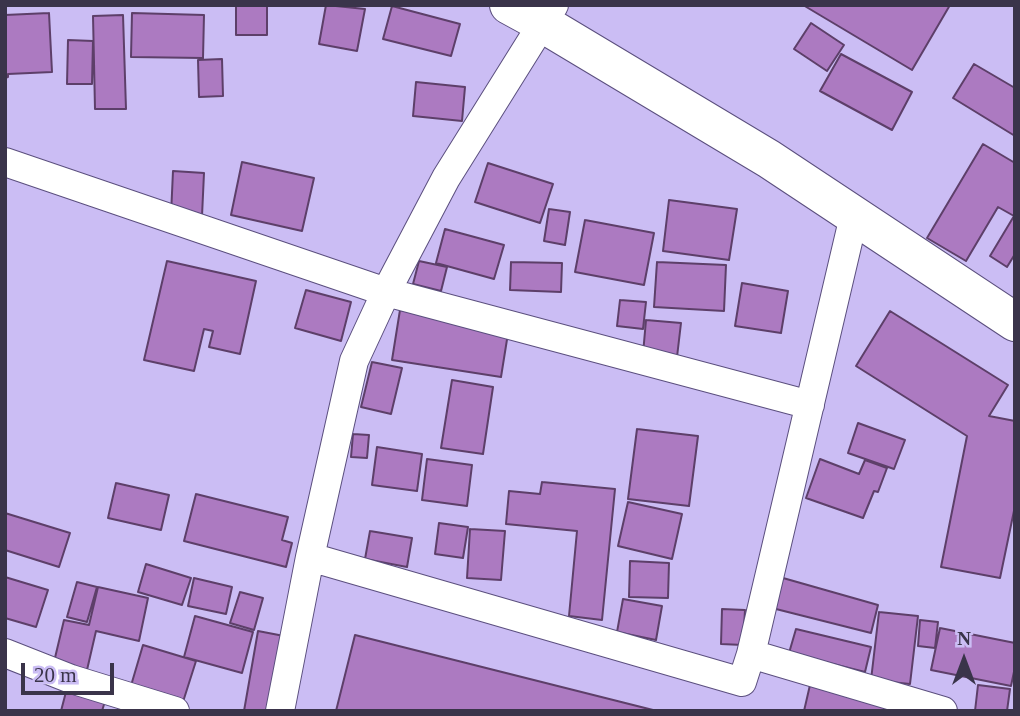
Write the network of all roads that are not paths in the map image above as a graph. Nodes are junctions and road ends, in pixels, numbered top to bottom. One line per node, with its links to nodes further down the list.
1 (509, 5): 2 (street)
2 (548, 14): 4 (street); 5 (street)
3 (5, 162): 5 (street)
4 (854, 216): 6 (street); 7 (street)
5 (386, 292): 7 (street); 8 (street)
6 (1015, 322)
7 (810, 405): 10 (street)
8 (310, 557): 10 (street); 12 (street)
9 (5, 653): 11 (street)
10 (751, 654): 13 (street)
11 (175, 711)
12 (279, 711)
13 (943, 711)

